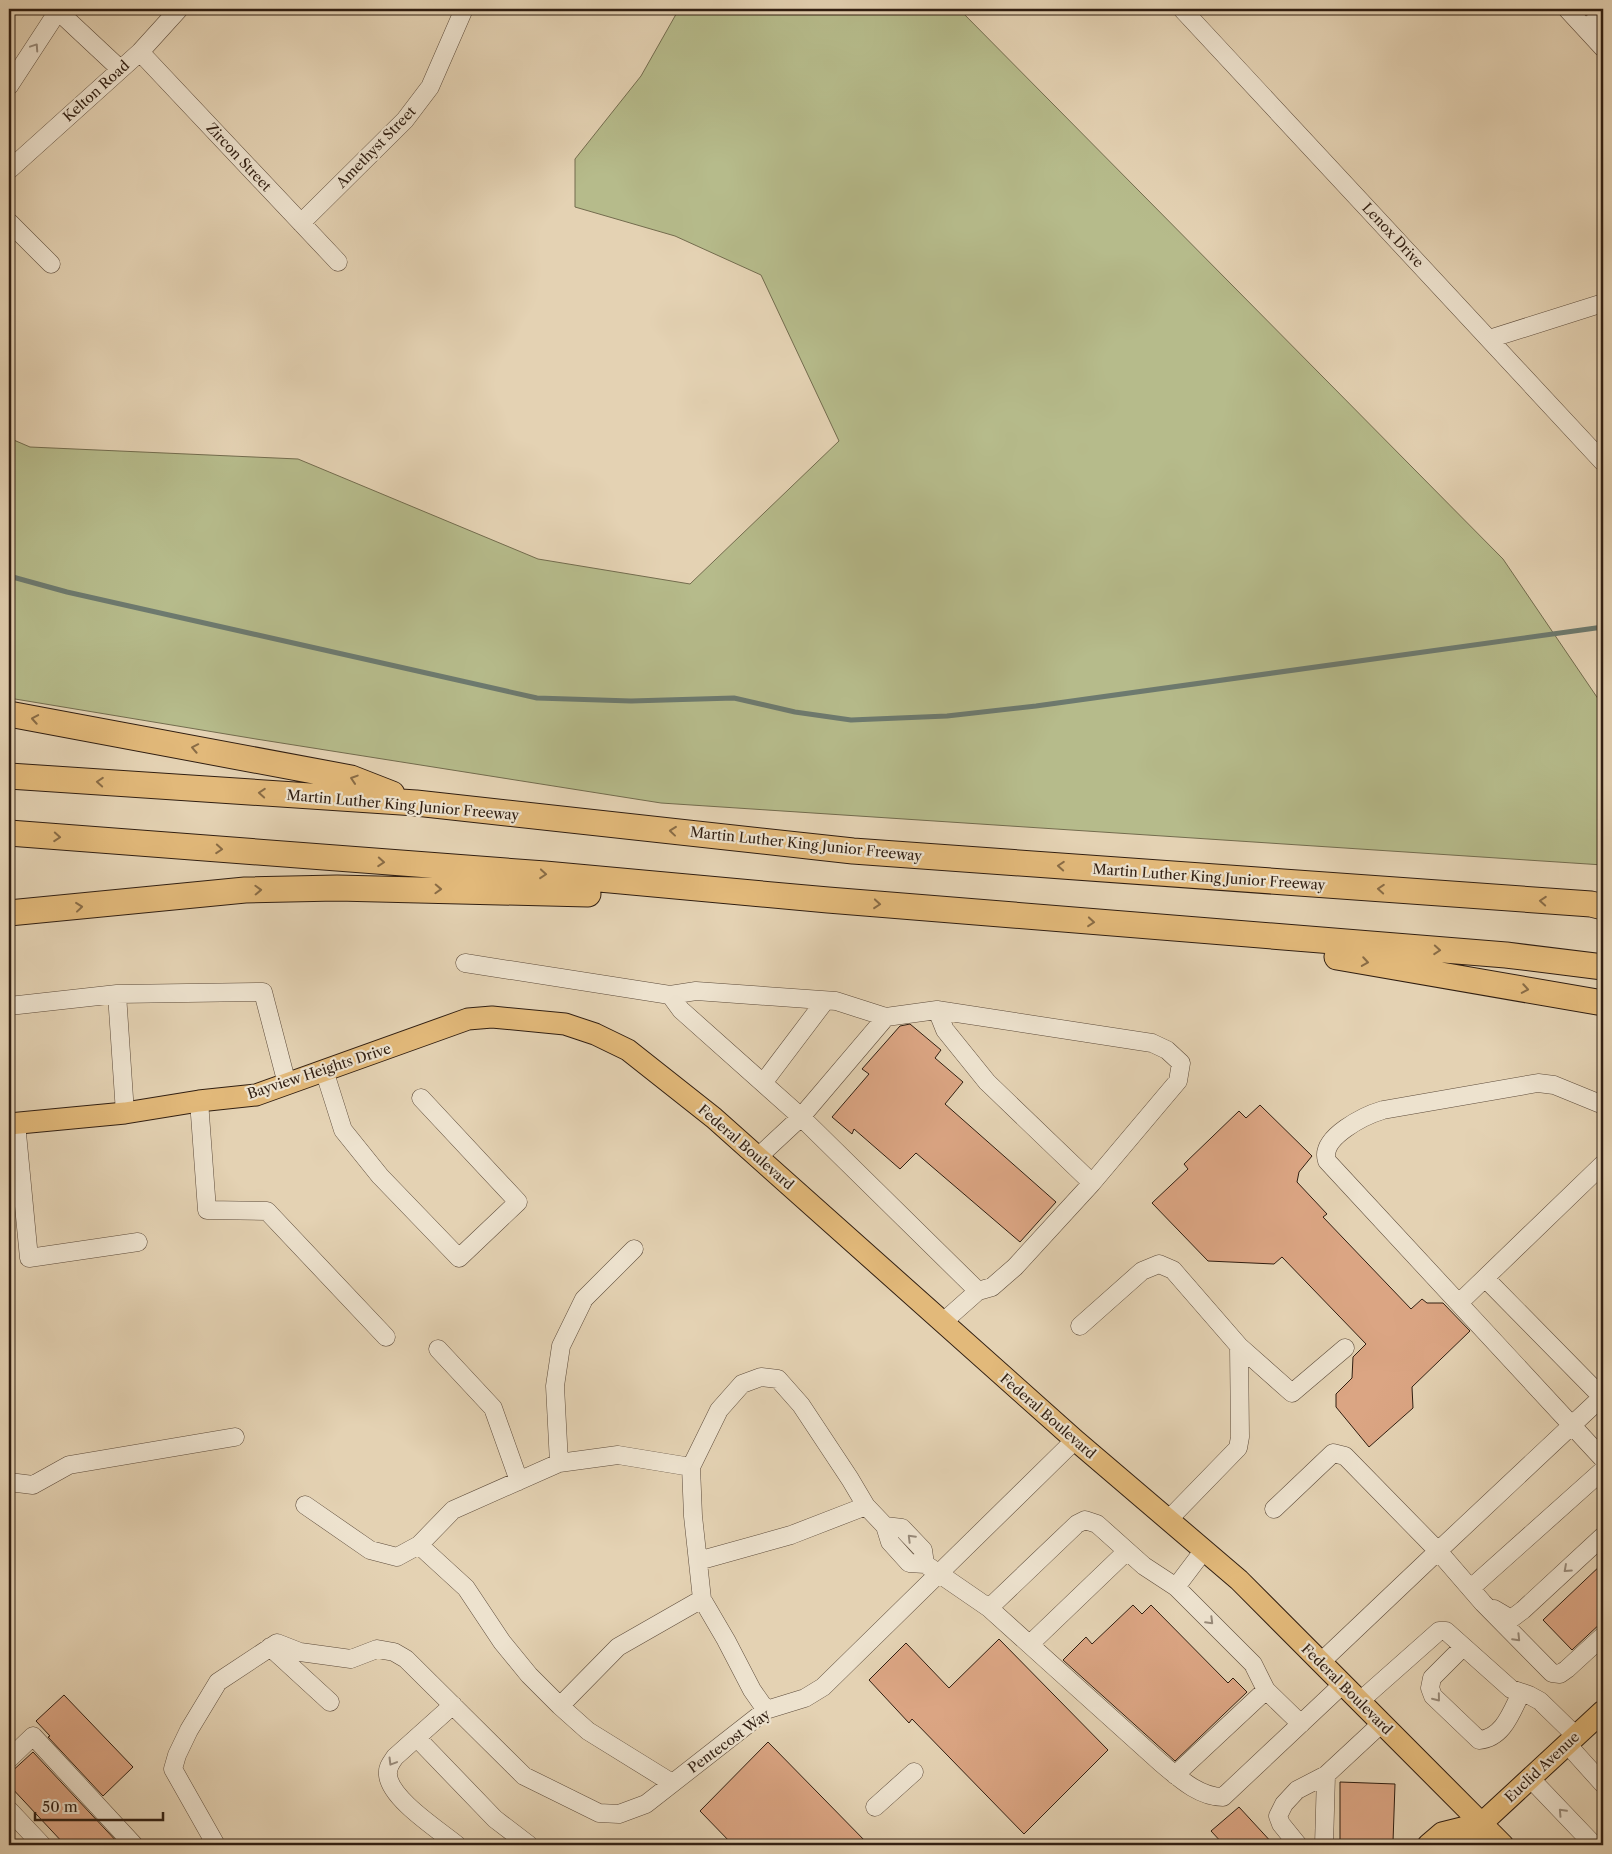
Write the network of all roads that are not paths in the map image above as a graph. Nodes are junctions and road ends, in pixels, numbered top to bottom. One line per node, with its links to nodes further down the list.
1 (179, 9): 9 (street, Kelton Road)
2 (464, 9): 14 (street, Amethyst Street)
3 (1182, 9): 18 (street, Lenox Drive)
4 (1567, 9): 7 (street)
5 (57, 10): 10 (street); 11 (street, one-way to 5)
6 (1603, 13): 7 (street)
7 (1586, 29): 8 (street)
8 (1603, 48)
9 (140, 52): 10 (street, Kelton Road); 14 (street, Zircon Street)
10 (120, 70): 12 (street, Kelton Road)
11 (9, 86)
12 (9, 170)
13 (9, 222): 16 (street)
14 (301, 223): 15 (street, Zircon Street)
15 (338, 262)
16 (51, 264)
17 (1603, 303): 18 (street)
18 (1489, 339): 19 (street, Lenox Drive)
19 (1603, 462)
20 (9, 714): 22 (highway, one-way to 20)
21 (9, 776): 22 (highway, Martin Luther King Junior Freeway, one-way to 21)
22 (416, 803): 25 (highway, Martin Luther King Junior Freeway, one-way to 22)
23 (9, 833): 24 (highway, one-way to 24)
24 (828, 900): 26 (highway, one-way to 24); 27 (highway, one-way to 27)
25 (1599, 905)
26 (9, 913)
27 (1162, 927): 29 (highway, one-way to 29); 33 (highway, one-way to 33)
28 (465, 963): 31 (street)
29 (1603, 967)
30 (117, 994): 34 (street); 40 (street); 44 (street)
31 (670, 995): 32 (street); 39 (street)
32 (825, 1001): 36 (street); 39 (street)
33 (1603, 1003)
34 (9, 1006)
35 (937, 1010): 36 (street); 49 (street); 49 (street)
36 (886, 1017): 45 (street)
37 (565, 1024): 38 (main road, Bayview Heights Drive); 47 (main road, Federal Boulevard)
38 (324, 1070): 40 (main road, Bayview Heights Drive); 41 (street)
39 (763, 1083): 45 (street)
40 (287, 1084): 42 (main road, Bayview Heights Drive)
41 (421, 1098)
42 (199, 1101): 44 (main road, Bayview Heights Drive); 57 (street)
43 (1603, 1105): 54 (street)
44 (125, 1113): 46 (main road, Bayview Heights Drive)
45 (801, 1117): 47 (street); 53 (street)
46 (12, 1124): 50 (street)
47 (758, 1157): 55 (main road, Federal Boulevard)
48 (1603, 1164): 52 (street)
49 (1092, 1183): 53 (street)
50 (138, 1242)
51 (634, 1249): 66 (street)
52 (1485, 1278): 54 (street); 61 (street)
53 (978, 1291): 55 (street)
54 (1459, 1303): 62 (street)
55 (943, 1322): 64 (main road, Federal Boulevard)
56 (1080, 1326): 58 (street)
57 (386, 1337)
58 (1238, 1346): 59 (street); 74 (street)
59 (1345, 1348)
60 (438, 1349): 69 (street)
61 (1602, 1397): 62 (street)
62 (1572, 1425): 65 (street); 79 (street)
63 (235, 1437): 70 (street)
64 (1075, 1440): 74 (main road, Federal Boulevard); 81 (street, Pentecost Way)
65 (1603, 1459)
66 (559, 1463): 67 (street); 69 (street)
67 (691, 1467): 72 (street); 80 (street)
68 (1603, 1470): 83 (street)
69 (519, 1481): 76 (street)
70 (9, 1482)
71 (305, 1505): 76 (street)
72 (866, 1506): 80 (street); 81 (street)
73 (1274, 1509): 79 (street)
74 (1168, 1520): 77 (main road, Federal Boulevard)
75 (1603, 1536): 85 (street, one-way to 85)
76 (419, 1545): 98 (street)
77 (1204, 1550): 82 (street); 91 (main road, Federal Boulevard)
78 (1127, 1551): 82 (street); 86 (street); 88 (street)
79 (1438, 1551): 83 (street); 91 (street)
80 (698, 1561): 84 (street)
81 (932, 1569): 86 (street); 99 (street, Pentecost Way)
82 (1176, 1587): 93 (street, one-way to 93)
83 (1471, 1588): 85 (street)
84 (702, 1598): 98 (street); 99 (street)
85 (1483, 1603): 87 (street, one-way to 87)
86 (989, 1608): 88 (street)
87 (1603, 1636)
88 (1030, 1644): 107 (street)
89 (270, 1647): 96 (street); 97 (street, Pentecost Way); 117 (street)
90 (1463, 1647): 94 (street); 94 (street, one-way to 94); 95 (street)
91 (1321, 1662): 92 (main road, Federal Boulevard)
92 (1343, 1684): 95 (main road, Federal Boulevard); 102 (street)
93 (1266, 1690): 102 (street); 107 (street)
94 (1521, 1693): 104 (street)
95 (1360, 1701): 101 (main road, Federal Boulevard)
96 (330, 1702)
97 (453, 1705): 103 (street); 110 (street, Pentecost Way)
98 (560, 1706): 110 (street)
99 (766, 1710): 110 (street, Pentecost Way)
100 (1603, 1711): 104 (main road, Euclid Avenue)
101 (1382, 1723): 108 (street); 114 (main road, Federal Boulevard)
102 (1301, 1724): 107 (street)
103 (417, 1738): 118 (street, one-way to 118); 119 (street)
104 (1571, 1740): 109 (main road, Euclid Avenue); 111 (street)
105 (9, 1759): 116 (street)
106 (914, 1772): 112 (street)
107 (1175, 1775)
108 (1326, 1775): 120 (street); 121 (street)
109 (1530, 1778): 114 (main road, Euclid Avenue); 125 (street, one-way to 109)
110 (672, 1783)
111 (1603, 1784)
112 (875, 1807)
113 (9, 1810): 115 (street)
114 (1482, 1823): 122 (main road); 123 (main road, Euclid Avenue); 124 (main road, Federal Boulevard)
115 (42, 1845)
116 (134, 1845)
117 (216, 1845)
118 (457, 1845)
119 (529, 1845)
120 (1298, 1845)
121 (1324, 1845)
122 (1428, 1845)
123 (1470, 1845)
124 (1503, 1845)
125 (1594, 1845)

